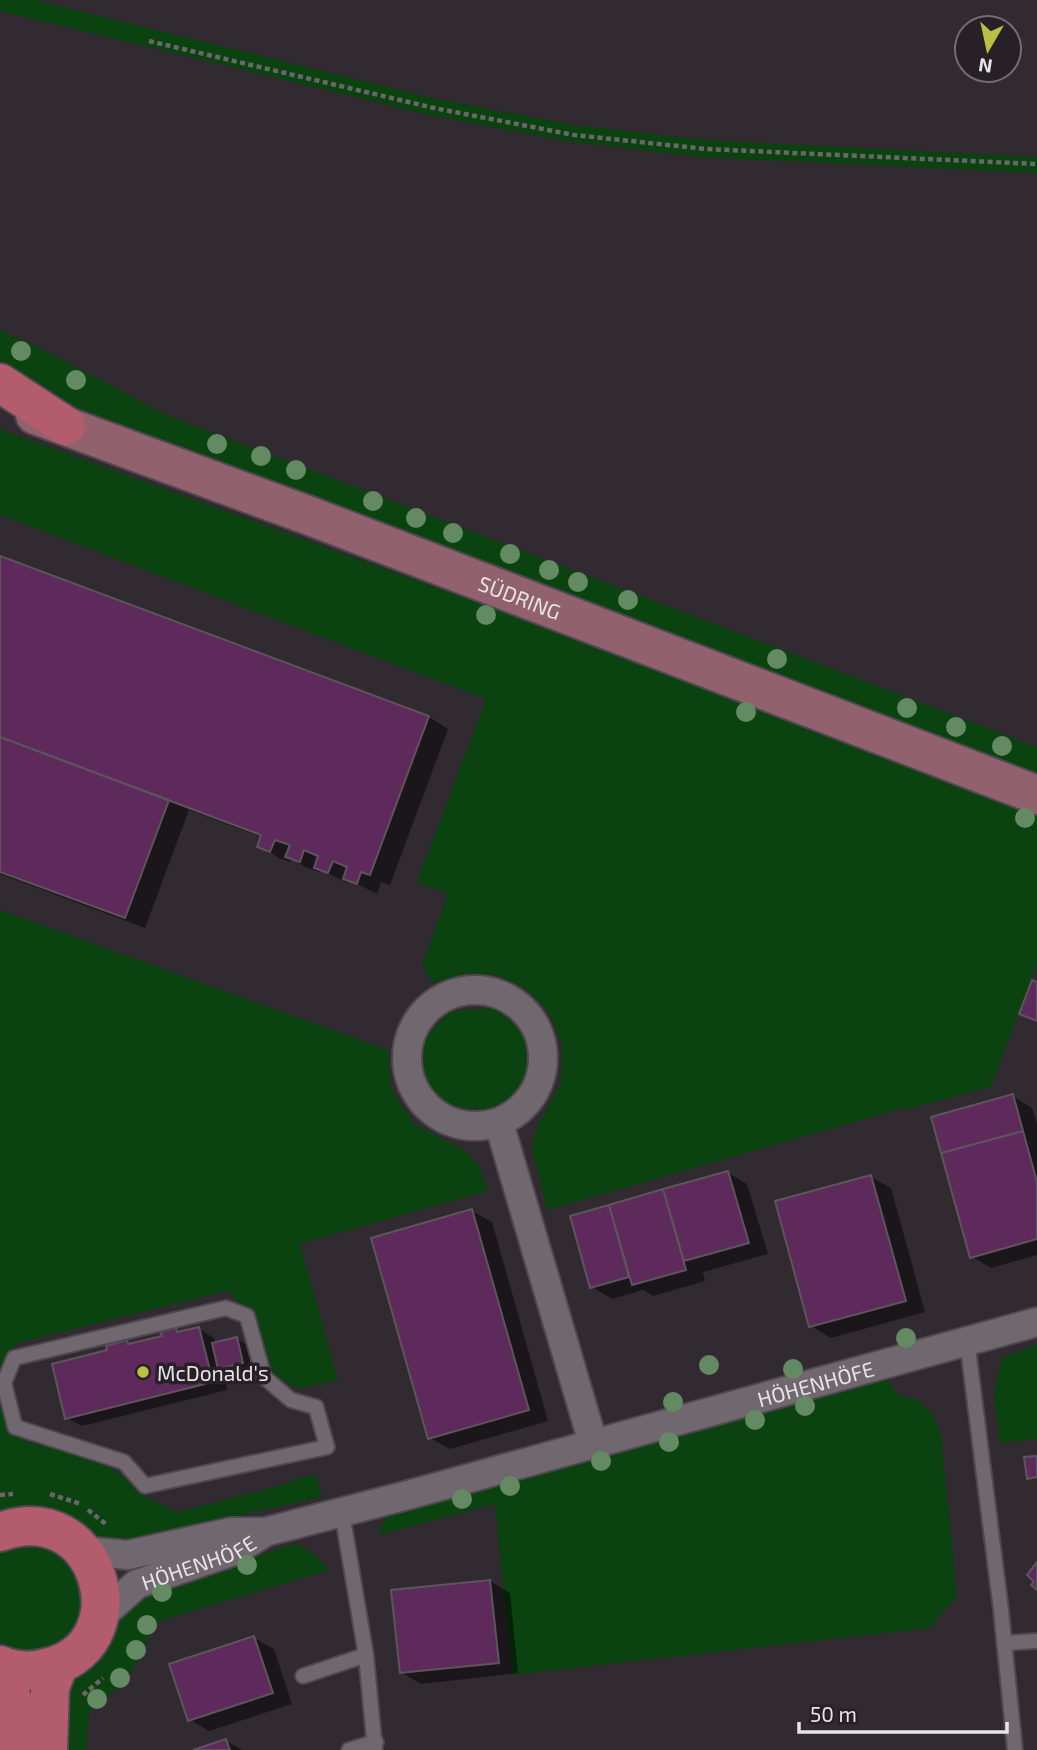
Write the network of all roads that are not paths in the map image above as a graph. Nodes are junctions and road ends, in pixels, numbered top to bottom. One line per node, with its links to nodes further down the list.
1 (0, 383): 3 (main road)
2 (0, 402): 3 (main road, SÜDRING)
3 (66, 426): 4 (main road, SÜDRING)
4 (1037, 795)
5 (499, 1123): 5 (street); 8 (street)
6 (1037, 1322): 7 (street, HÖHENHÖFE)
7 (967, 1340): 8 (street, HÖHENHÖFE); 16 (lane)
8 (593, 1443): 10 (street, HÖHENHÖFE)
9 (327, 1447): 9 (lane)
10 (341, 1513): 12 (street, HÖHENHÖFE); 17 (lane)
11 (1, 1531): 13 (main road)
12 (265, 1532): 13 (street, HÖHENHÖFE); 14 (street, HÖHENHÖFE)
13 (84, 1551): 14 (main road)
14 (99, 1618): 18 (main road)
15 (1037, 1641): 16 (lane)
16 (1004, 1643): 25 (lane)
17 (366, 1655): 20 (lane); 21 (lane)
18 (59, 1664): 19 (main road); 23 (main road)
19 (1, 1666): 22 (main road)
20 (303, 1676)
21 (376, 1746): 24 (lane)
22 (18, 1750)
23 (48, 1750)
24 (349, 1750)
25 (1014, 1750)

